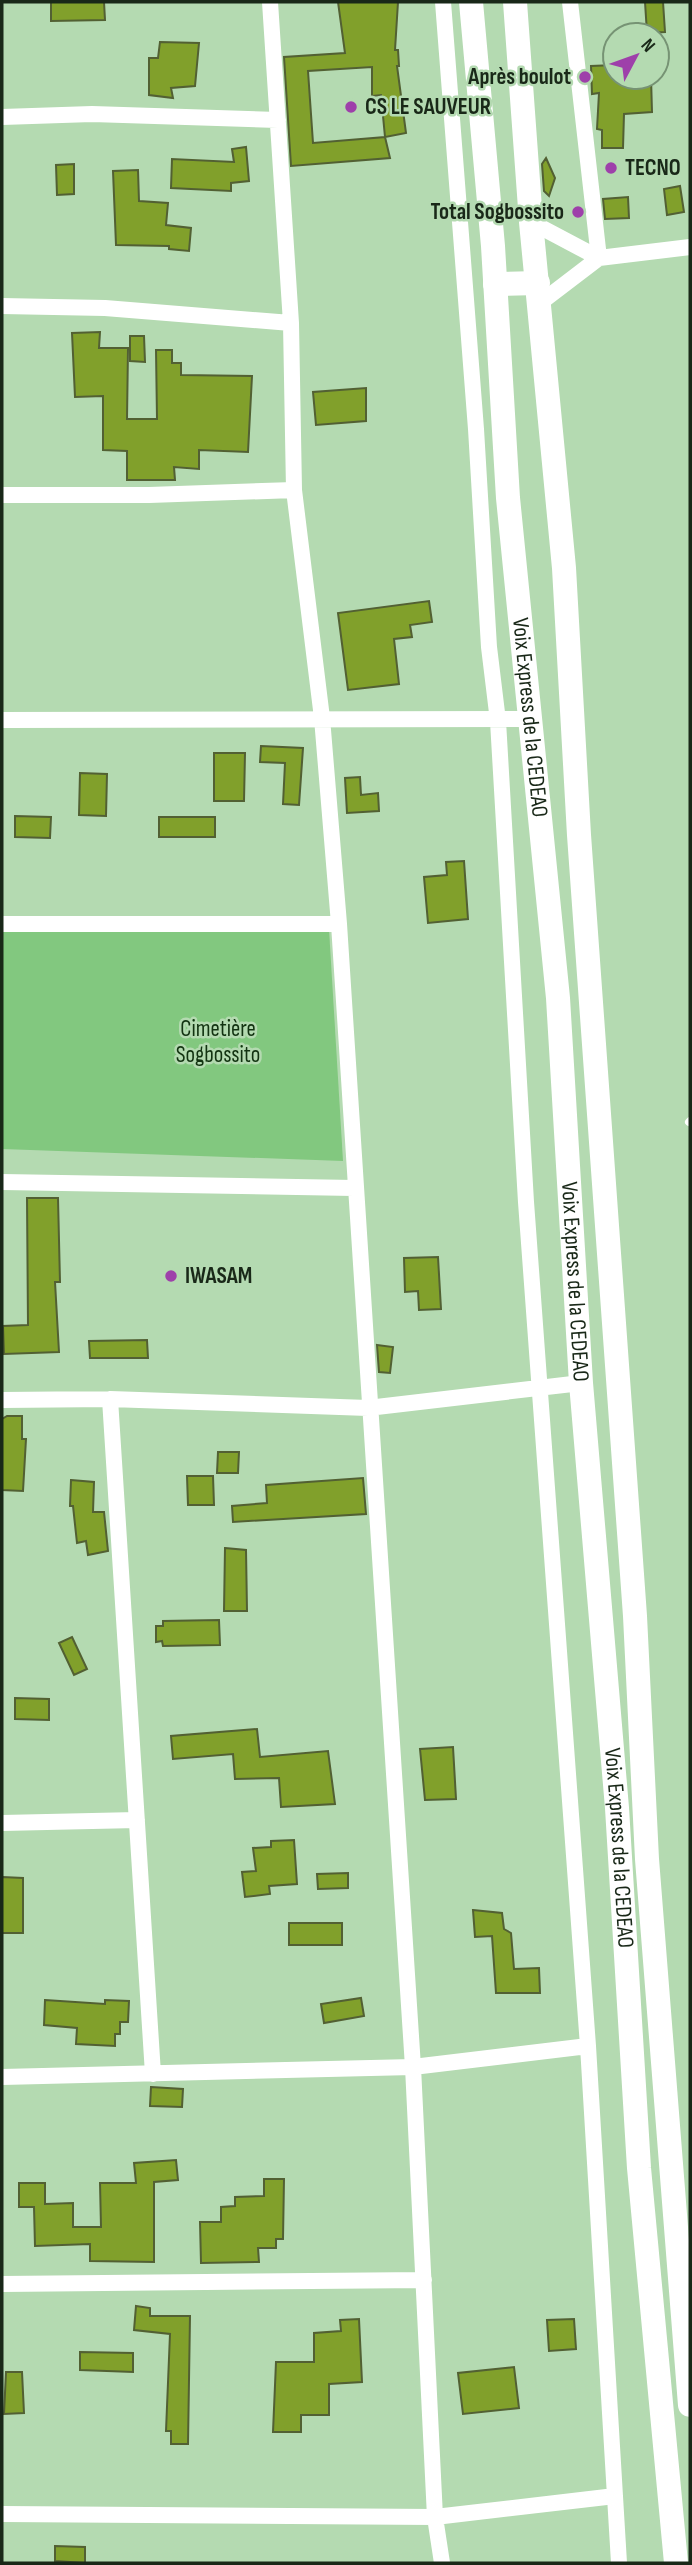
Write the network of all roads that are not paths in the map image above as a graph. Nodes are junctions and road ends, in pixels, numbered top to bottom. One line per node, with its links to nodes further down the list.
1 (270, 2): 7 (street)
2 (443, 2): 20 (street)
3 (471, 2): 11 (main road, Voix Express de la CEDEAO)
4 (515, 2): 8 (main road)
5 (570, 2): 10 (street)
6 (2, 117): 7 (street)
7 (278, 120): 14 (street)
8 (531, 222): 10 (street); 12 (main road)
9 (690, 247): 10 (street)
10 (599, 258): 12 (street)
11 (495, 284): 12 (main road); 18 (main road, Voix Express de la CEDEAO)
12 (539, 293): 25 (main road)
13 (2, 306): 14 (street)
14 (291, 323): 15 (street)
15 (294, 490): 16 (street); 17 (street)
16 (2, 495)
17 (322, 718): 19 (street); 20 (street); 22 (street)
18 (531, 719): 20 (street); 26 (main road, Voix Express de la CEDEAO)
19 (2, 720)
20 (498, 721): 28 (street)
21 (2, 924): 22 (street)
22 (339, 924): 24 (street)
23 (2, 1182): 24 (street)
24 (354, 1188): 31 (street)
25 (606, 1204): 26 (main road); 40 (main road)
26 (570, 1205): 27 (main road, Voix Express de la CEDEAO)
27 (582, 1383): 28 (street); 41 (main road, Voix Express de la CEDEAO)
28 (541, 1387): 31 (street); 34 (street)
29 (110, 1399): 30 (street); 31 (street); 32 (street)
30 (2, 1400)
31 (368, 1408): 35 (street)
32 (137, 1820): 33 (street); 36 (street)
33 (2, 1823)
34 (588, 2046): 35 (street); 43 (street)
35 (413, 2067): 36 (street); 38 (street)
36 (153, 2074): 37 (street)
37 (2, 2077)
38 (424, 2280): 39 (street); 45 (street)
39 (2, 2284)
40 (682, 2305): 41 (main road); 42 (main road)
41 (653, 2308): 48 (main road, Voix Express de la CEDEAO)
42 (690, 2405)
43 (615, 2496): 45 (street); 47 (street)
44 (2, 2514): 45 (street)
45 (435, 2517): 46 (street)
46 (442, 2563)
47 (619, 2563)
48 (676, 2563)

